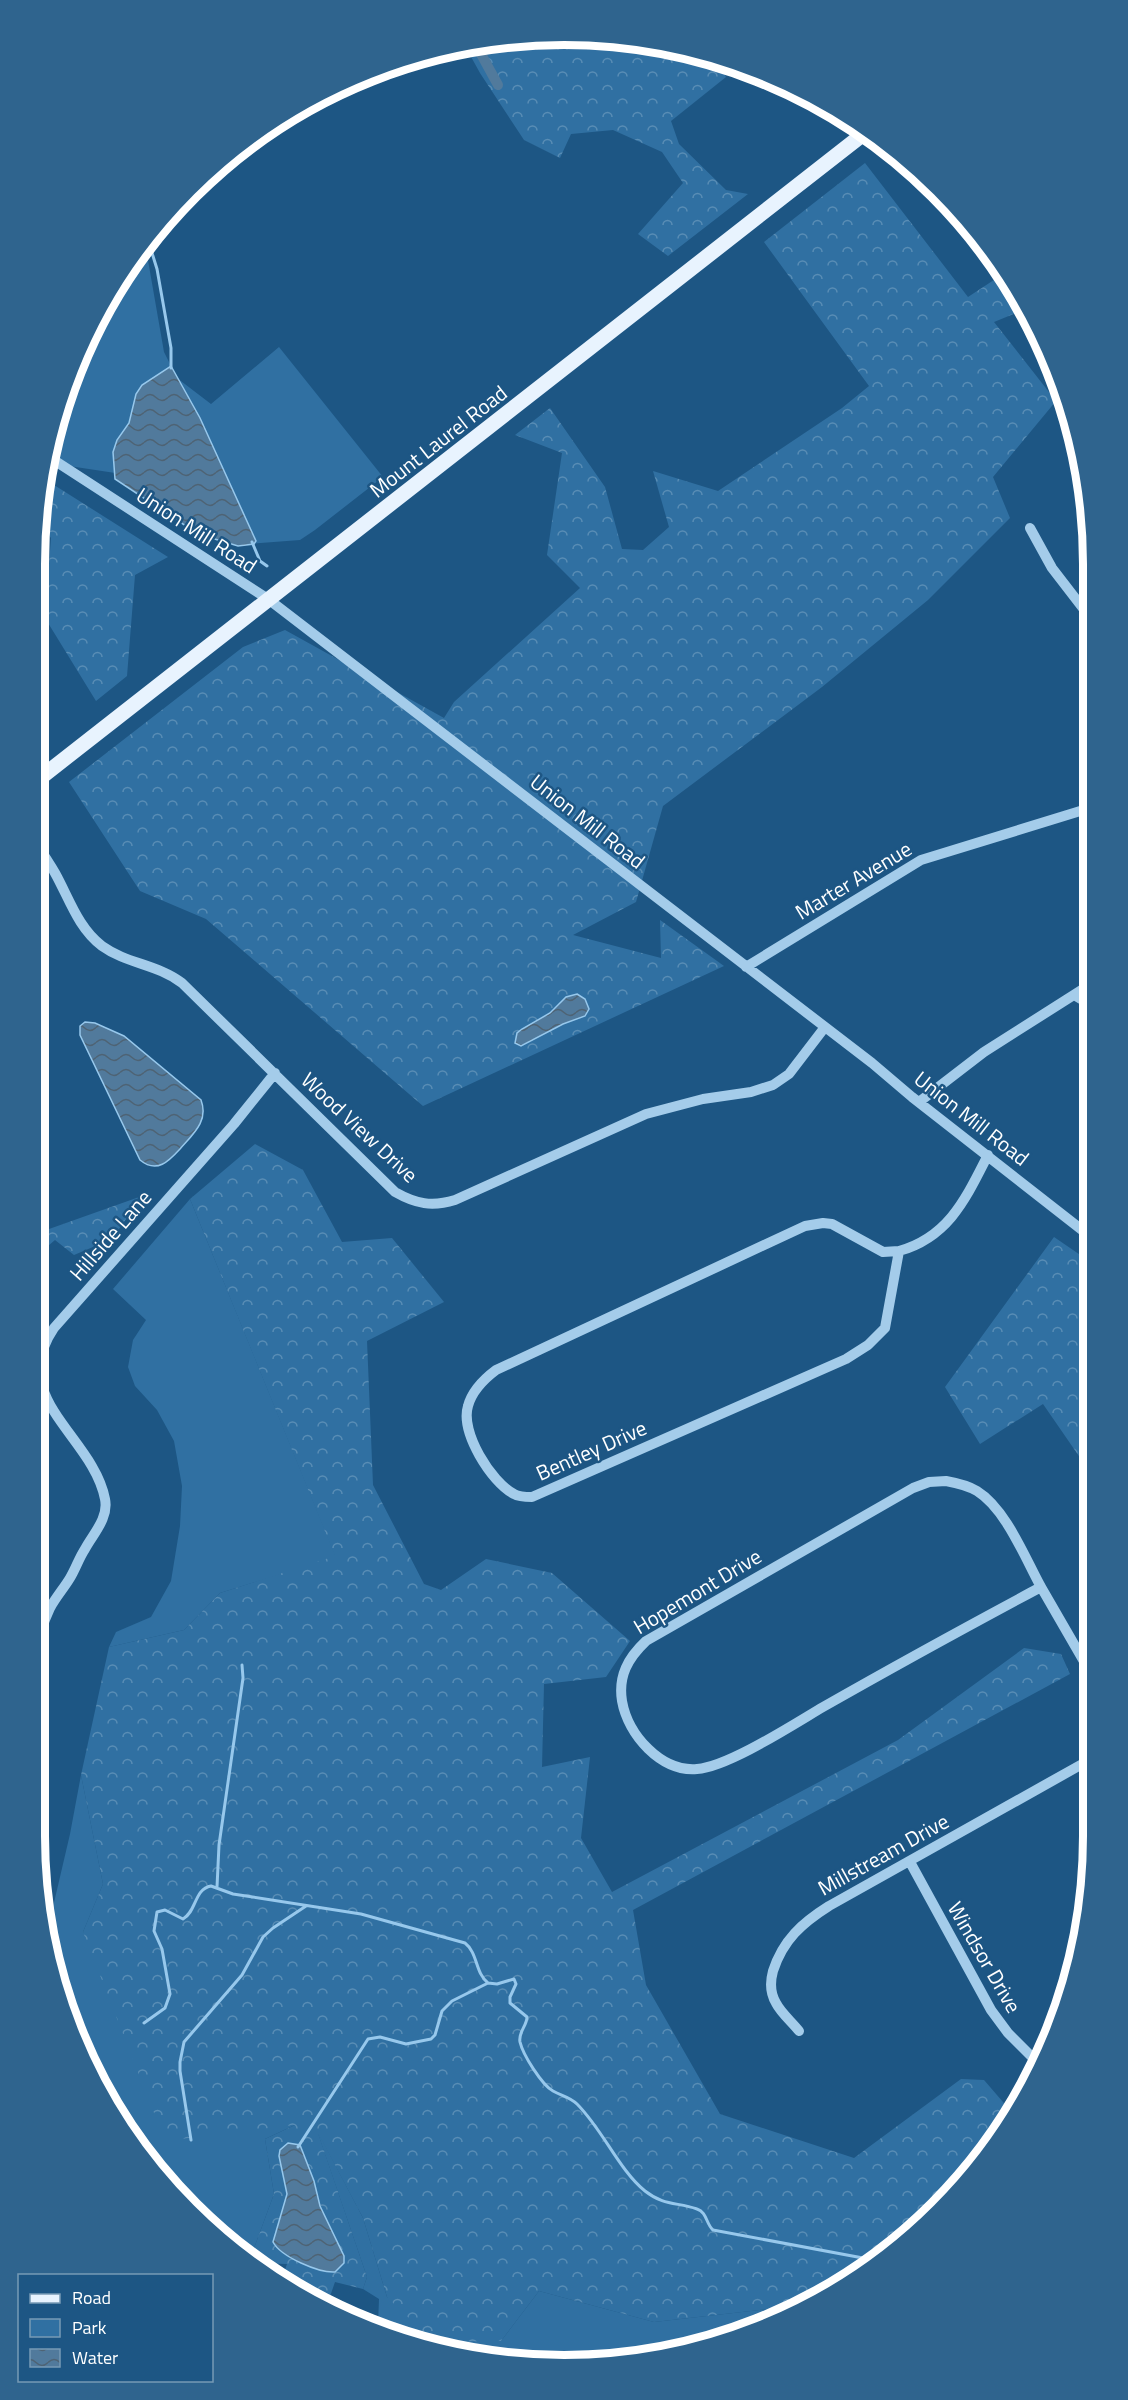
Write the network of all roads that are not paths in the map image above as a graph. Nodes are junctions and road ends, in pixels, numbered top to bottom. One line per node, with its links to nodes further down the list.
1 (859, 137): 4 (main road, Mount Laurel Road)
2 (55, 461): 4 (street, Union Mill Road)
3 (1030, 528): 5 (street)
4 (268, 599): 6 (main road, Mount Laurel Road); 9 (street, Union Mill Road)
5 (1083, 608)
6 (45, 773)
7 (1083, 810): 9 (street, Marter Avenue)
8 (45, 857): 14 (street, Wood View Drive)
9 (746, 967): 13 (street, Union Mill Road)
10 (1083, 989): 11 (street)
11 (1074, 995): 12 (street); 15 (street)
12 (1083, 1000)
13 (825, 1028): 14 (street, Wood View Drive); 15 (street, Union Mill Road)
14 (274, 1073): 19 (street, Hillside Lane)
15 (919, 1102): 16 (street, Union Mill Road)
16 (988, 1155): 17 (street, Union Mill Road); 18 (street)
17 (1083, 1231)
18 (899, 1251): 18 (street, Bentley Drive)
19 (45, 1345)
20 (45, 1397): 22 (street, Hillside Lane)
21 (1041, 1587): 21 (street, Hopemont Drive); 23 (street, Hopemont Drive)
22 (45, 1621)
23 (1083, 1660)
24 (1083, 1764): 25 (street, Millstream Drive)
25 (910, 1862): 26 (street, Millstream Drive); 27 (street, Windsor Drive)
26 (799, 2031)
27 (1033, 2058)

